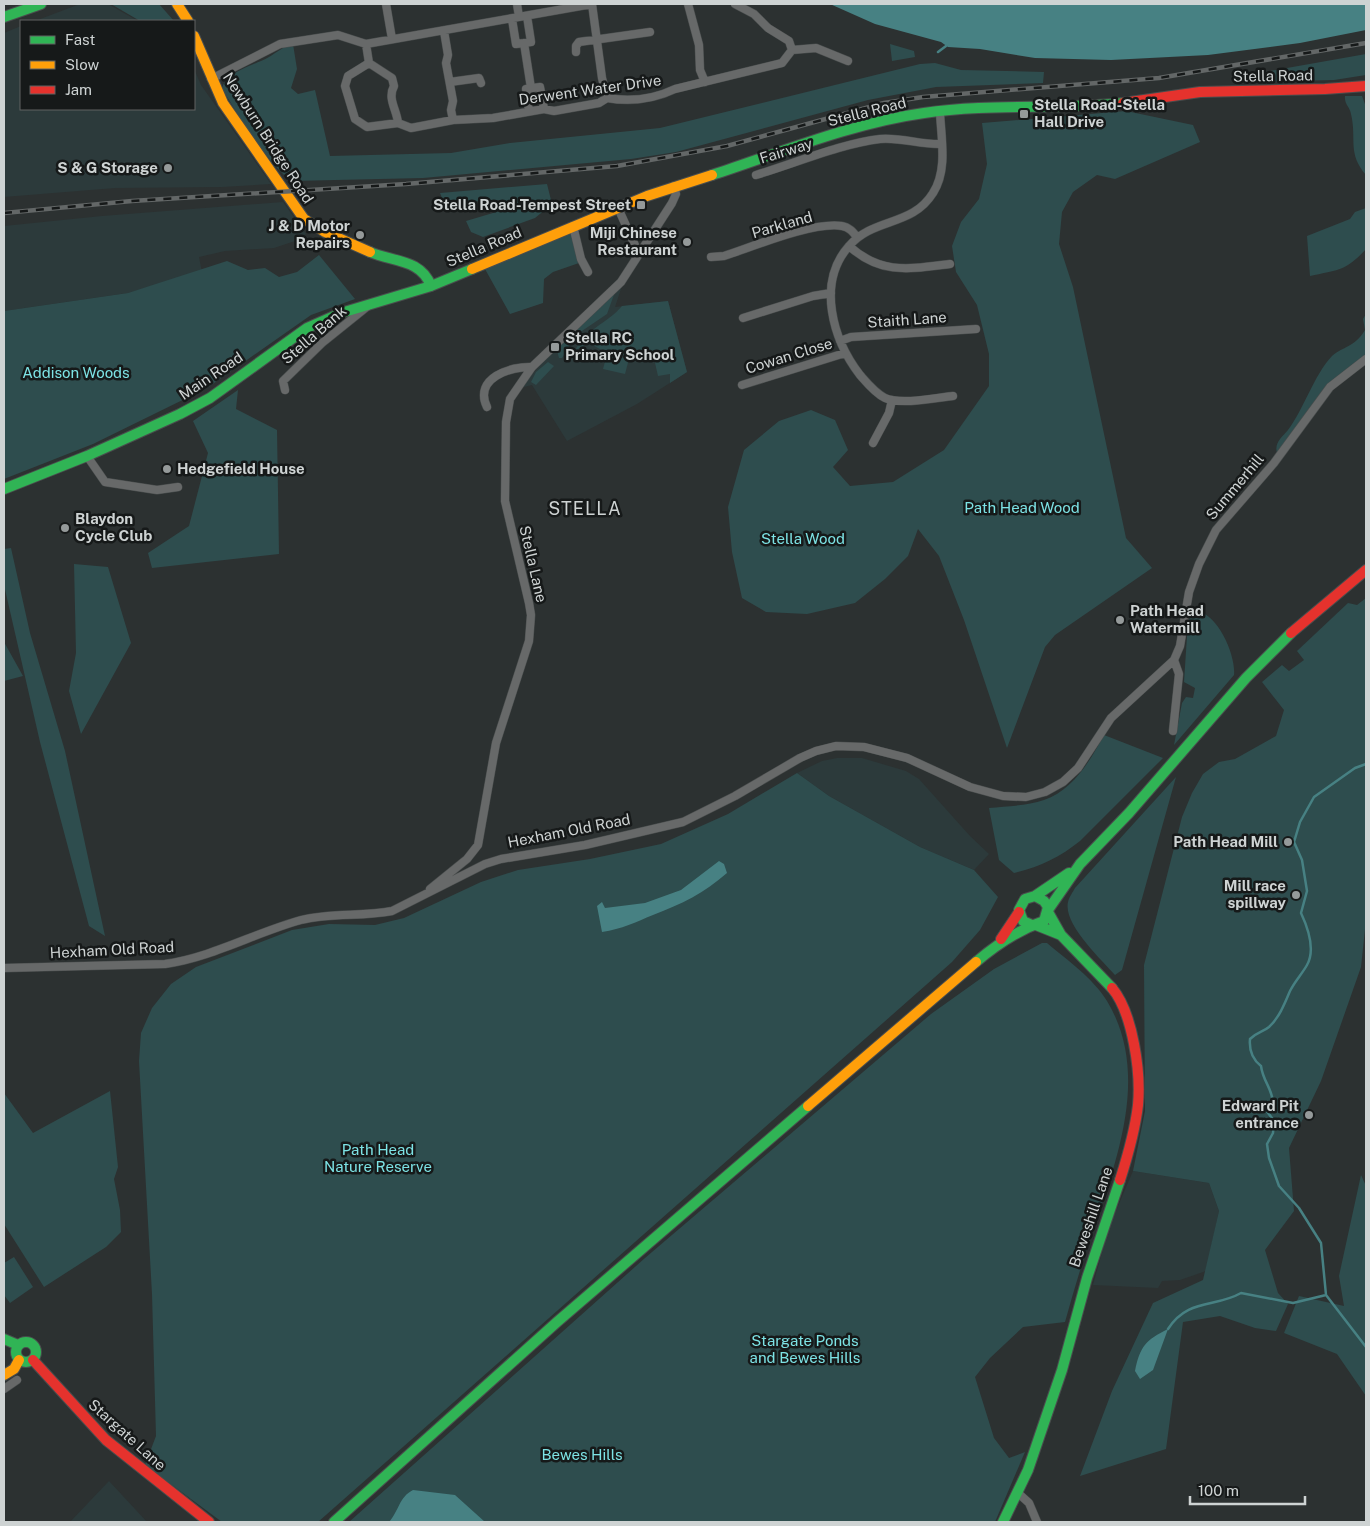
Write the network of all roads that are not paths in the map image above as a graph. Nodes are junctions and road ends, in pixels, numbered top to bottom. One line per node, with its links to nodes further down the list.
1 (41, 4): 8 (main road)
2 (177, 4): 10 (main road)
3 (386, 4): 14 (street)
4 (517, 4): 9 (street)
5 (592, 4): 9 (street); 15 (street)
6 (688, 4): 24 (street)
7 (735, 4): 18 (street)
8 (4, 17)
9 (520, 17): 11 (street); 16 (street); 16 (street)
10 (187, 20)
11 (444, 31): 14 (street); 23 (street)
12 (650, 32): 15 (street)
13 (195, 39): 22 (main road, Newburn Bridge Road)
14 (392, 39): 17 (street)
15 (596, 39): 19 (street); 28 (street)
16 (524, 43): 27 (street)
17 (366, 44): 21 (street); 22 (street)
18 (792, 50): 20 (street); 24 (street, Derwent Water Drive)
19 (576, 52)
20 (848, 61)
21 (369, 63): 33 (street); 33 (street, Derwent Water Drive)
22 (210, 79): 45 (main road, Newburn Bridge Road)
23 (450, 82): 25 (street); 32 (street)
24 (705, 82): 28 (street, Derwent Water Drive)
25 (481, 83)
26 (1366, 86): 31 (main road, Stella Road)
27 (532, 88): 29 (street); 30 (street)
28 (607, 98): 29 (street, Derwent Water Drive)
29 (544, 109): 30 (street, Derwent Water Drive)
30 (529, 111): 32 (street, Derwent Water Drive)
31 (940, 112): 34 (street); 36 (main road, Stella Road)
32 (453, 120): 33 (street, Derwent Water Drive)
33 (398, 123)
34 (942, 144): 35 (street, Fairway); 39 (street)
35 (756, 175)
36 (674, 186): 37 (main road, Stella Road); 41 (street, Stella Lane)
37 (618, 208): 38 (main road, Stella Road); 41 (street)
38 (573, 226): 44 (street); 45 (main road, Stella Road)
39 (857, 237): 40 (street); 42 (street, Parkland)
40 (849, 246): 43 (street); 46 (street)
41 (639, 254): 53 (street, Stella Lane)
42 (711, 257)
43 (950, 264)
44 (588, 272)
45 (431, 286): 47 (main road, Main Road)
46 (831, 292): 48 (street); 50 (street)
47 (370, 304): 55 (street, Stella Bank); 60 (main road, Main Road)
48 (743, 318)
49 (976, 329): 50 (street, Staith Lane)
50 (840, 341): 51 (street)
51 (845, 353): 54 (street, Cowan Close); 57 (street)
52 (1366, 359): 64 (street, Summerhill)
53 (532, 367): 58 (street); 66 (street, Stella Lane)
54 (742, 385)
55 (285, 390)
56 (953, 396): 57 (street)
57 (892, 400): 59 (street)
58 (487, 407)
59 (873, 444)
60 (87, 456): 61 (street); 62 (main road, Main Road)
61 (178, 487)
62 (4, 489)
63 (1366, 570): 68 (main road)
64 (1174, 660): 65 (street); 67 (street, Hexham Old Road)
65 (1172, 731)
66 (473, 853): 67 (street); 70 (street, Stella Lane)
67 (485, 864): 70 (street, Hexham Old Road)
68 (1080, 864): 69 (main road); 71 (main road)
69 (1035, 896): 71 (main road); 72 (main road)
70 (420, 898): 76 (street, Hexham Old Road)
71 (1048, 911): 73 (main road); 74 (main road, Beweshill Lane)
72 (1019, 912): 73 (main road); 75 (main road)
73 (1034, 925): 74 (main road, Beweshill Lane); 75 (main road)
74 (1061, 935): 84 (main road, Beweshill Lane)
75 (996, 944): 86 (main road)
76 (4, 968)
77 (4, 1340): 78 (main road, Stargate Lane)
78 (18, 1345): 79 (main road); 80 (main road, Stargate Lane)
79 (19, 1360): 80 (main road); 81 (main road)
80 (32, 1360): 85 (main road, Stargate Lane)
81 (4, 1375)
82 (16, 1380): 83 (street)
83 (4, 1389)
84 (1018, 1493): 87 (main road, Beweshill Lane); 88 (street)
85 (209, 1522)
86 (334, 1522)
87 (1003, 1522)
88 (1037, 1522)

